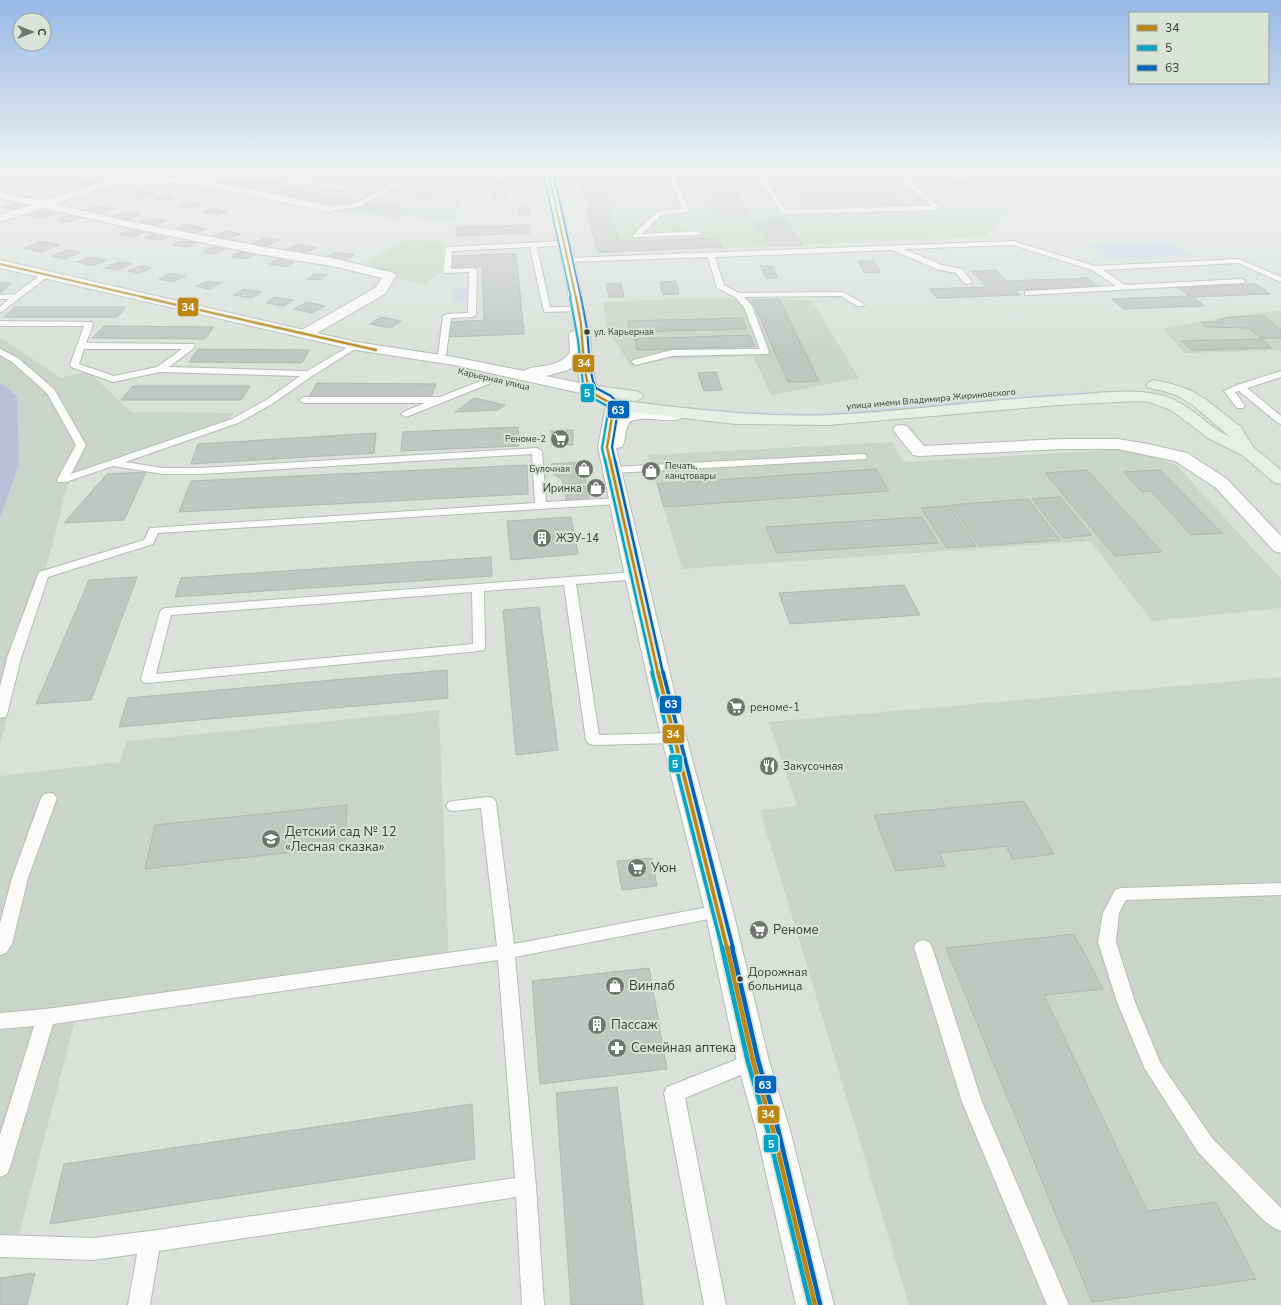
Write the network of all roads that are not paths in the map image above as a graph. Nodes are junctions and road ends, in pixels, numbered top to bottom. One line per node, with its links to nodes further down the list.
1 (167, 232): 26 (street)
2 (561, 232): 6 (street)
3 (639, 232): 4 (lane)
4 (699, 234)
5 (514, 238): 6 (lane)
6 (563, 239): 7 (lane); 10 (street)
7 (533, 244): 24 (lane); 31 (lane)
8 (891, 247): 9 (lane); 12 (lane); 16 (lane)
9 (711, 254): 10 (lane); 19 (lane)
10 (568, 260): 24 (street)
11 (0, 264): 13 (street, Карьерная улица)
12 (1095, 268): 14 (lane); 17 (lane)
13 (47, 274): 21 (lane); 26 (street, Карьерная улица)
14 (1281, 280)
15 (1242, 281): 17 (lane)
16 (968, 282)
17 (1124, 288): 18 (lane)
18 (1028, 293)
19 (738, 295): 22 (lane); 32 (lane)
20 (0, 296): 21 (lane)
21 (18, 296): 23 (lane)
22 (860, 304)
23 (0, 310)
24 (578, 310): 34 (street); 39 (street)
25 (0, 323): 27 (lane)
26 (305, 334): 28 (street, Карьерная улица)
27 (82, 346): 33 (lane); 33 (lane)
28 (356, 346): 29 (street, Карьерная улица); 35 (lane)
29 (376, 350): 34 (street, Карьерная улица); 42 (street, Карьерная улица)
30 (0, 352): 50 (lane)
31 (442, 355)
32 (636, 362)
33 (160, 369): 35 (lane)
34 (504, 371): 39 (street, Карьерная улица)
35 (309, 374): 50 (lane)
36 (1281, 374): 38 (lane)
37 (488, 381): 41 (lane)
38 (1240, 387): 43 (lane); 46 (lane)
39 (590, 390): 42 (street, Карьерная улица); 48 (main road, улица имени Владимира Жириновского)
40 (304, 400): 41 (lane)
41 (440, 400): 44 (lane)
42 (614, 405): 45 (main road, улица имени Владимира Жириновского); 51 (street)
43 (1240, 406)
44 (406, 414)
45 (735, 419): 48 (main road, улица имени Владимира Жириновского); 51 (street)
46 (1281, 421)
47 (902, 430): 55 (street)
48 (1247, 451): 52 (main road, улица имени Владимира Жириновского)
49 (862, 457): 51 (lane)
50 (114, 463): 54 (lane)
51 (613, 469): 53 (street)
52 (1281, 479)
53 (619, 501): 54 (lane); 56 (street)
54 (541, 506): 59 (lane)
55 (1281, 547)
56 (635, 576): 57 (lane); 60 (street)
57 (570, 582): 58 (lane); 60 (lane)
58 (478, 589): 58 (lane)
59 (0, 714)
60 (674, 738): 64 (street)
61 (50, 798): 66 (lane)
62 (454, 806): 67 (lane)
63 (1281, 889): 73 (lane)
64 (719, 911): 67 (lane); 70 (street)
65 (923, 947): 80 (lane)
66 (0, 948)
67 (506, 952): 68 (lane); 72 (lane)
68 (46, 1017): 69 (lane); 71 (lane)
69 (0, 1021)
70 (753, 1061): 78 (lane); 79 (street)
71 (0, 1168)
72 (526, 1186): 74 (lane); 77 (lane)
73 (1281, 1220)
74 (150, 1242): 75 (lane); 76 (lane)
75 (0, 1246)
76 (139, 1305)
77 (533, 1305)
78 (715, 1305)
79 (815, 1305)
80 (1058, 1305)

